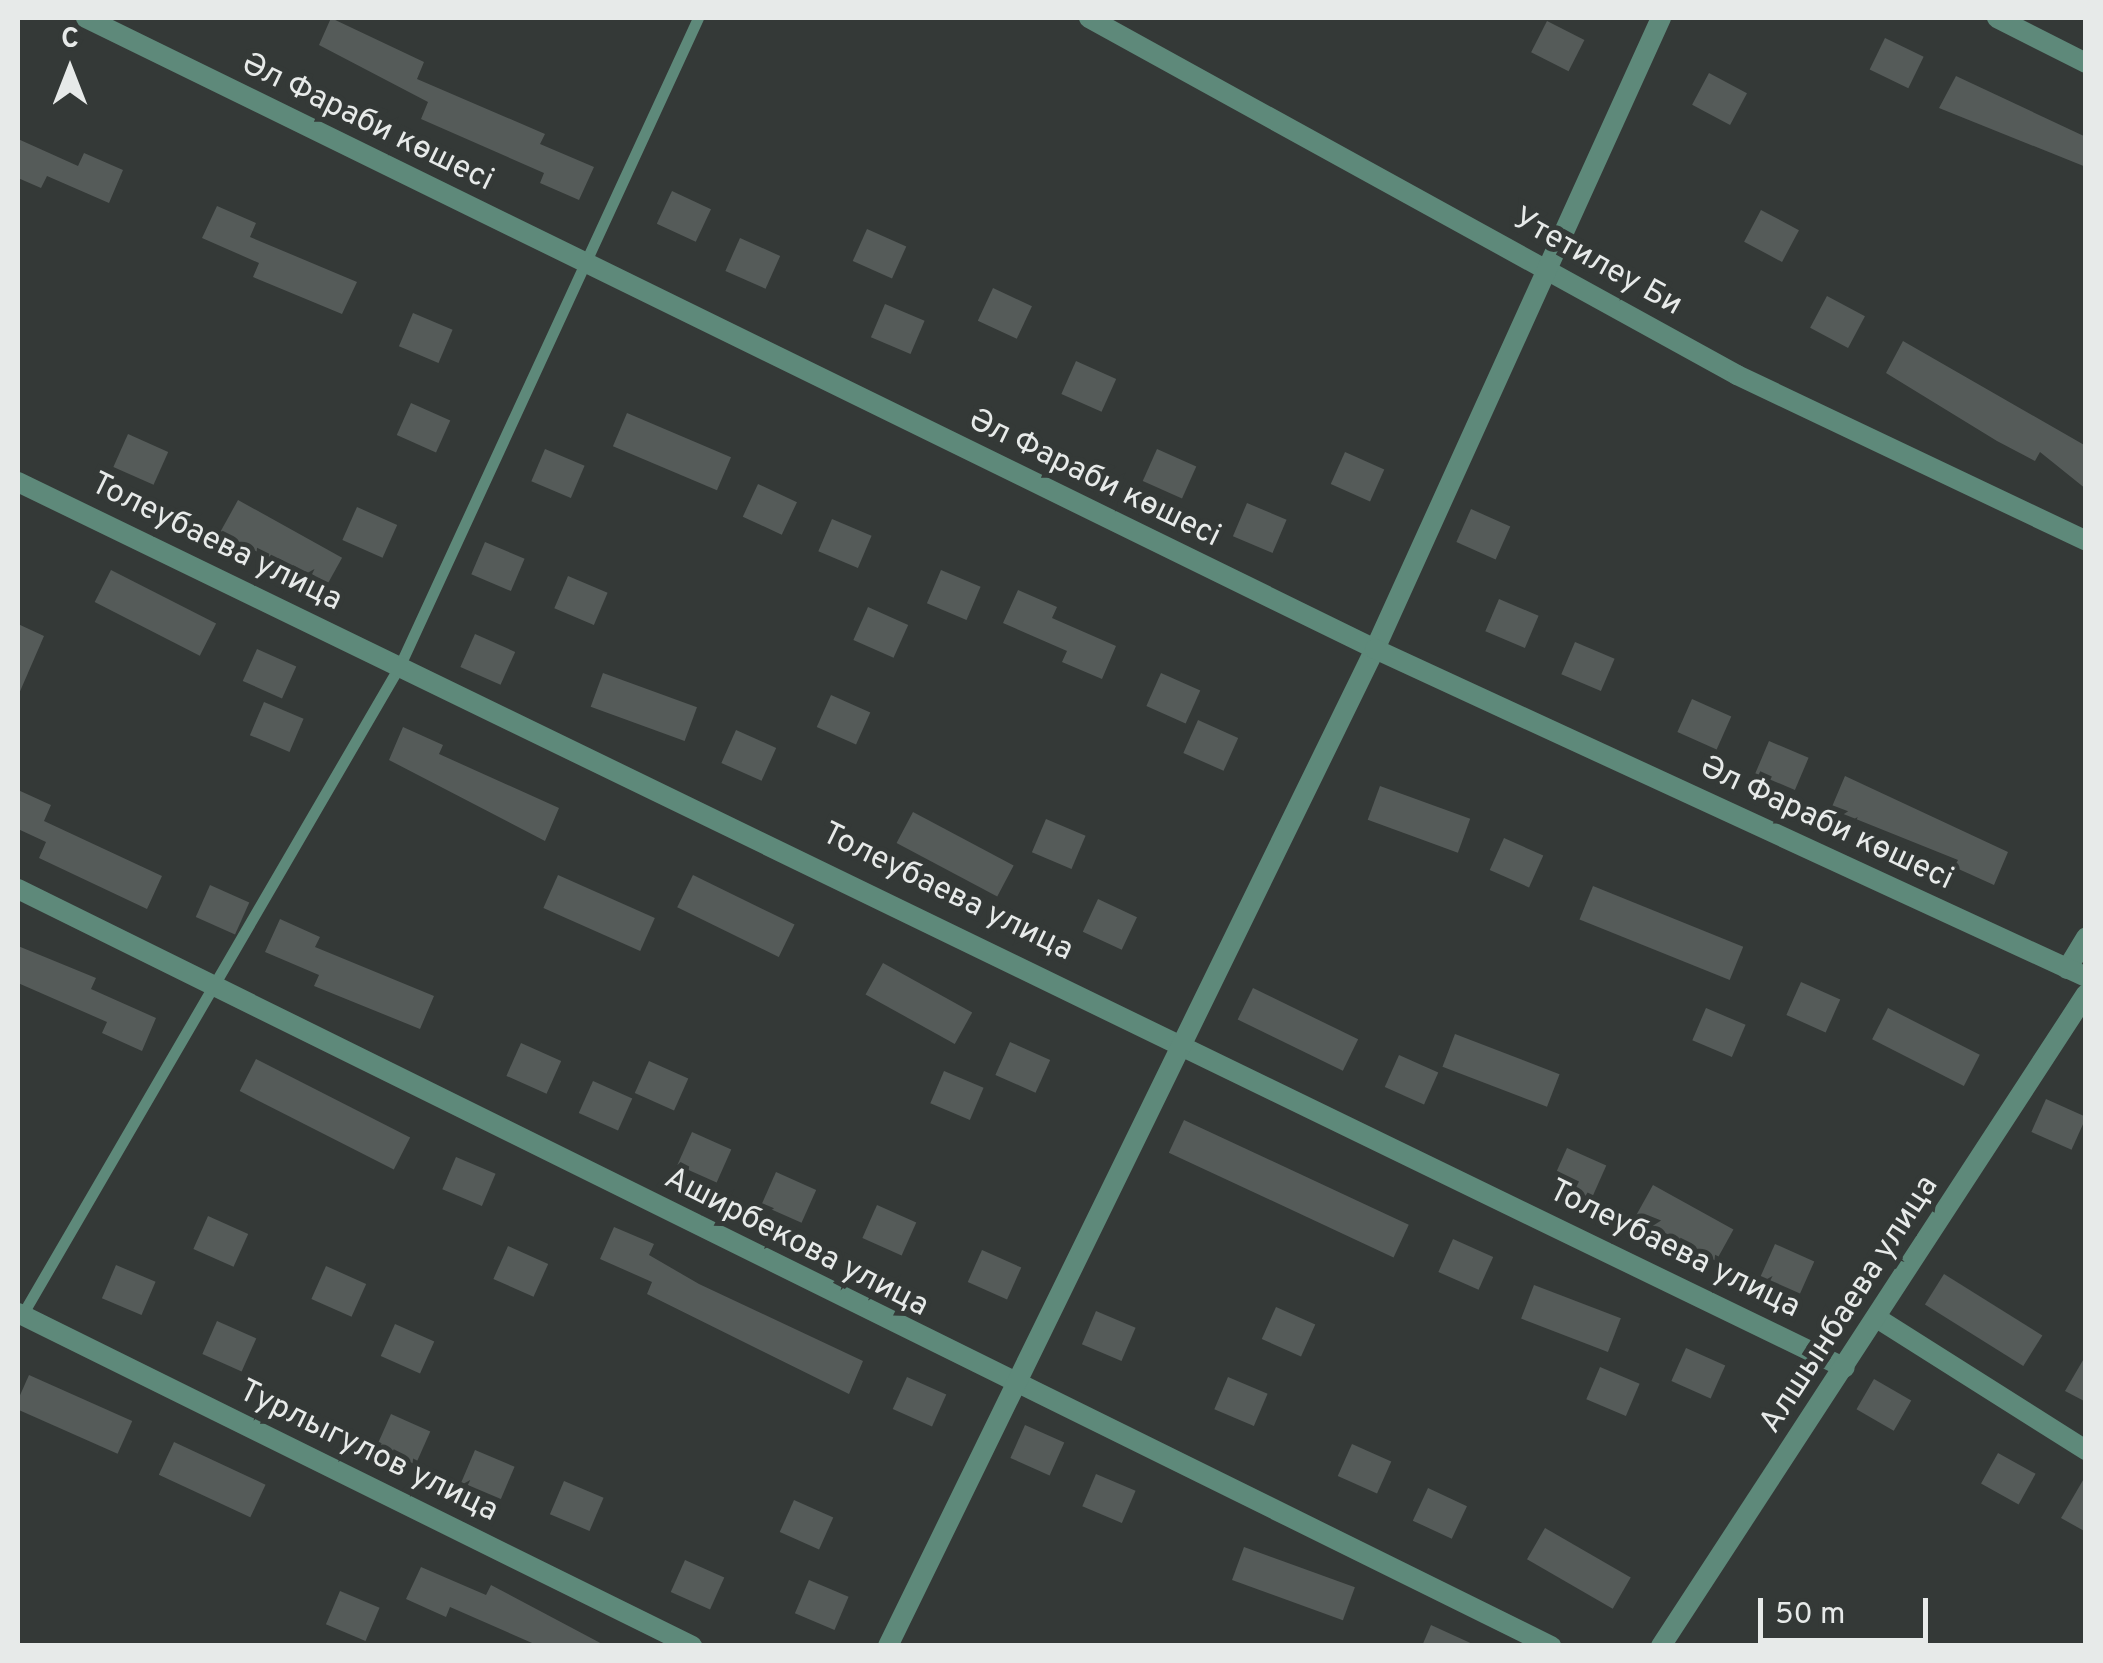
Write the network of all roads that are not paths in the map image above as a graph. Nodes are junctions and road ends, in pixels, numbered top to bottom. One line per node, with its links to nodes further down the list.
1 (86, 18): 7 (street, Әл Фараби көшесі)
2 (698, 18): 7 (lane)
3 (1089, 18): 8 (street, Утетилеу Би)
4 (1661, 18): 8 (street)
5 (1997, 18): 6 (street)
6 (2086, 63)
7 (590, 266): 11 (street, Әл Фараби көшесі); 12 (lane)
8 (1541, 266): 10 (street, Утетилеу Би); 11 (street)
9 (18, 482): 12 (street, Толеубаева улица)
10 (2086, 541)
11 (1375, 649): 15 (street, Әл Фараби көшесі); 18 (street)
12 (400, 664): 16 (lane); 18 (street, Толеубаева улица)
13 (18, 889): 16 (street, Аширбекова улица)
14 (2086, 937): 15 (street)
15 (2076, 973)
16 (218, 988): 19 (lane); 22 (street, Аширбекова улица)
17 (2086, 994): 20 (street, Алшынбаева улица)
18 (1180, 1038): 21 (street, Толеубаева улица); 22 (street)
19 (20, 1314): 24 (street, Турлыгулов улица)
20 (1880, 1320): 21 (street, Алшынбаева улица); 23 (street)
21 (1845, 1368): 27 (street, Алшынбаева улица)
22 (1013, 1384): 25 (street); 26 (street, Аширбекова улица)
23 (2086, 1450)
24 (692, 1646)
25 (888, 1646)
26 (1551, 1646)
27 (1661, 1646)

